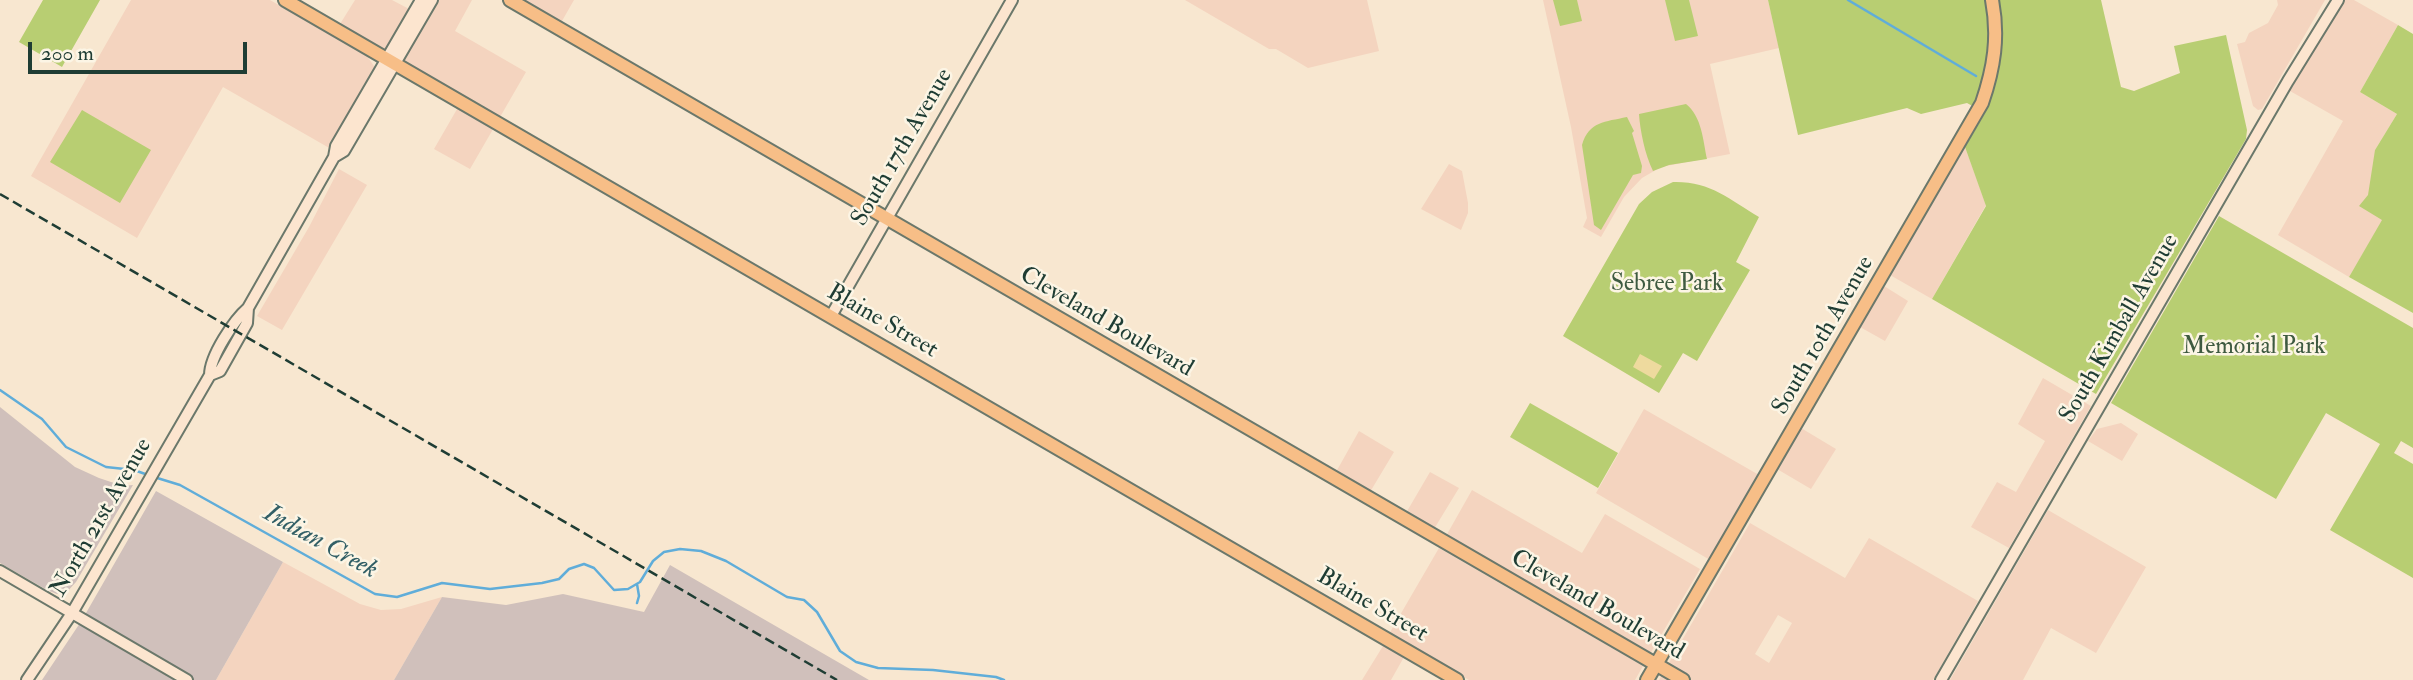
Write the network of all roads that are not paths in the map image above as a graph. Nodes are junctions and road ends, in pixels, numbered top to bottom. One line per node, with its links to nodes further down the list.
1 (285, 0): 8 (main road, Blaine Street)
2 (421, 0): 8 (street)
3 (432, 0): 8 (street)
4 (510, 0): 9 (main road, Cleveland Boulevard)
5 (1012, 0): 9 (street, South 17th Avenue)
6 (1992, 0): 13 (main road, South 10th Avenue)
7 (2338, 0): 19 (street, South Kimball Avenue)
8 (392, 62): 10 (main road, Blaine Street); 12 (street, North 21st Avenue)
9 (887, 219): 10 (street, South 17th Avenue); 13 (main road, Cleveland Boulevard)
10 (831, 316): 16 (main road, Blaine Street)
11 (0, 571): 12 (street)
12 (72, 613): 14 (street, North 21st Avenue); 15 (street)
13 (1656, 665): 17 (main road, South 10th Avenue); 18 (main road, Cleveland Boulevard)
14 (27, 680)
15 (187, 680)
16 (1457, 680)
17 (1647, 680)
18 (1683, 680)
19 (1941, 680)

